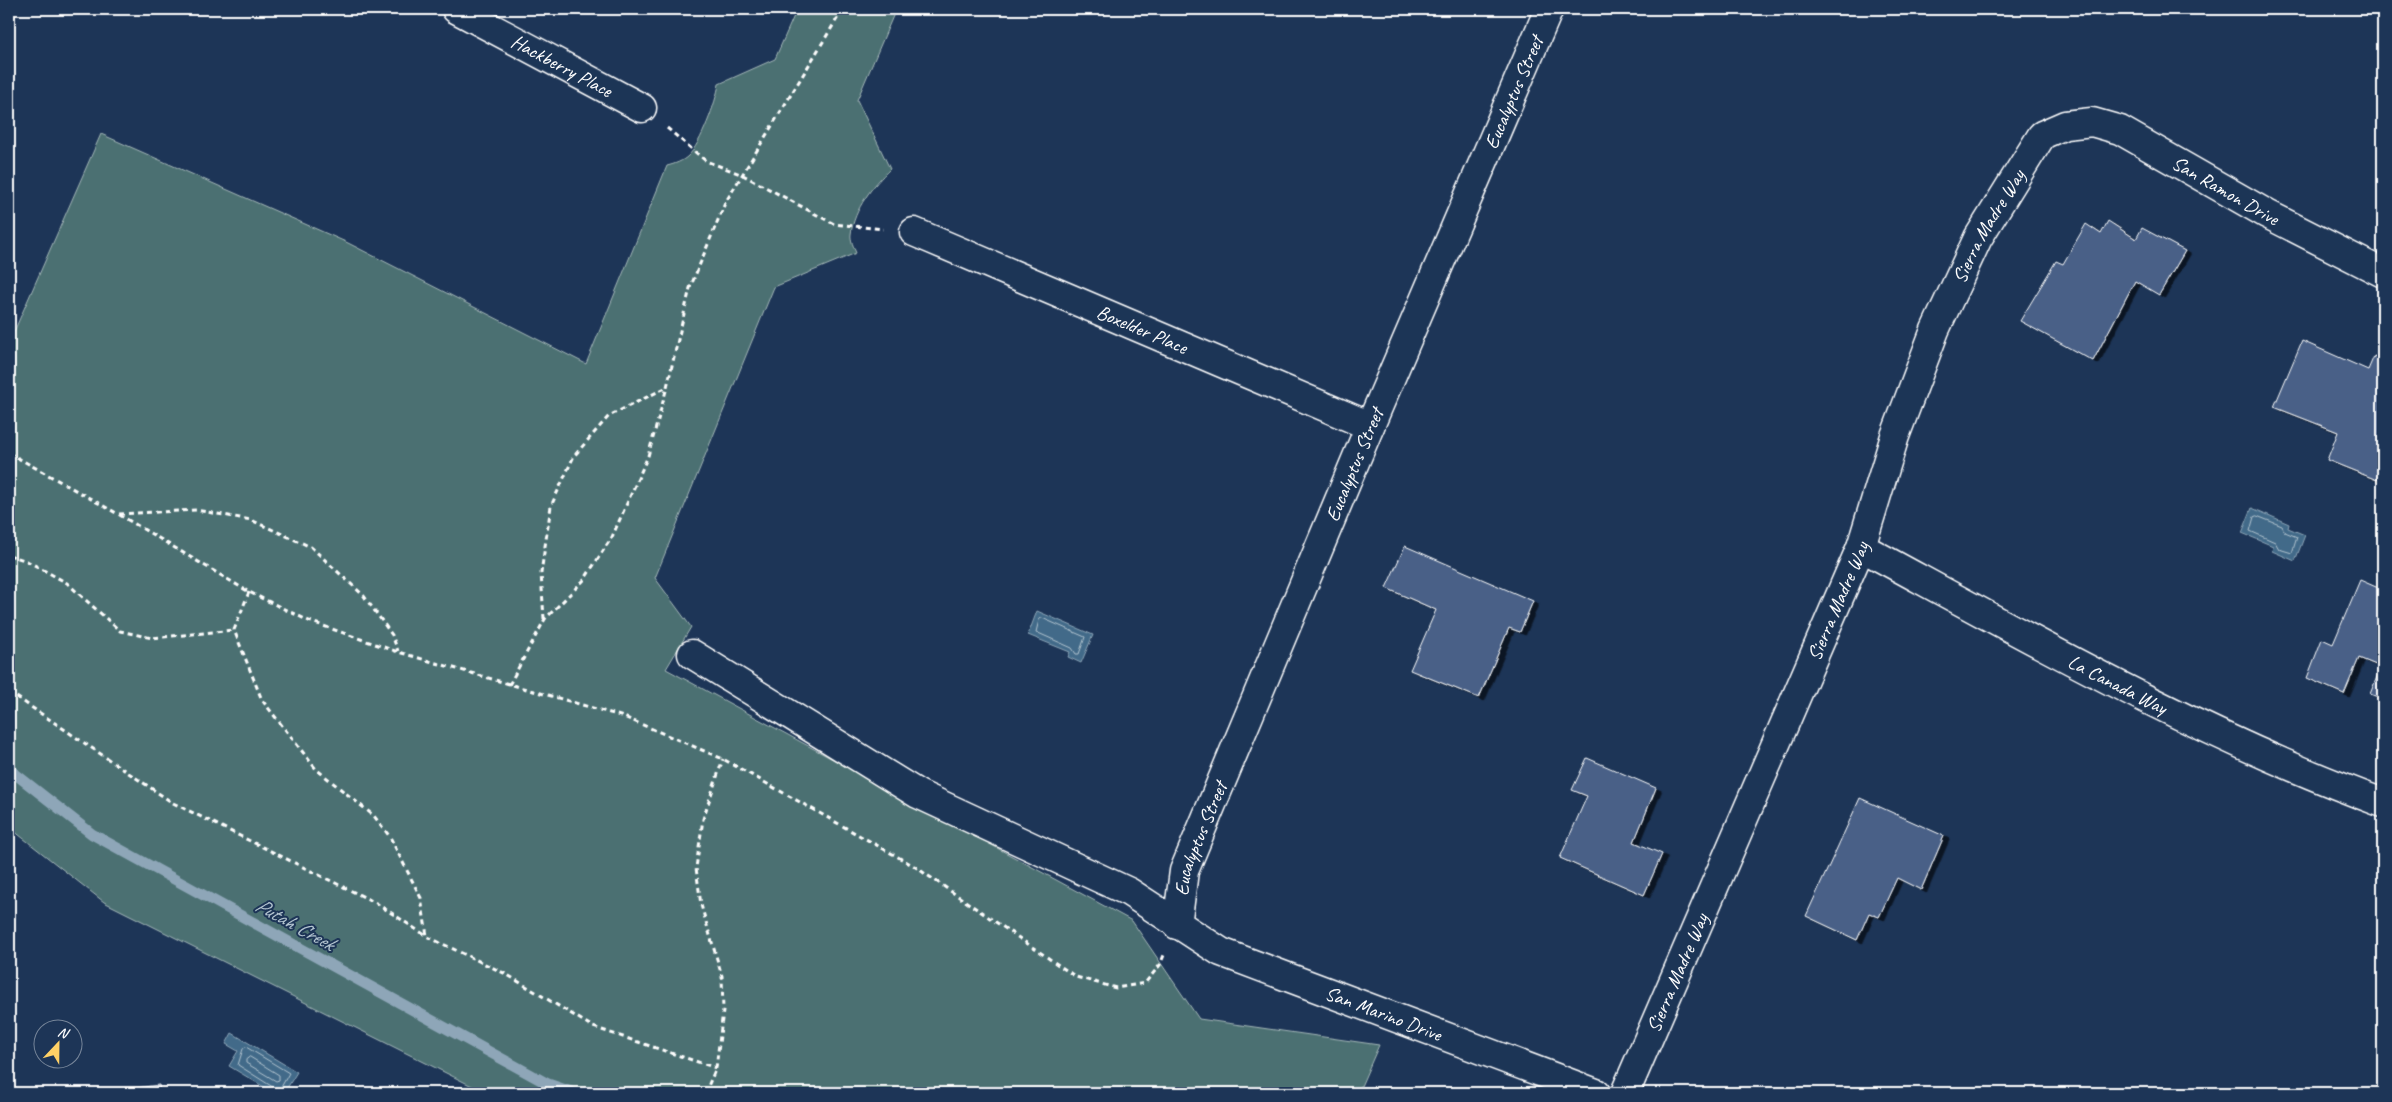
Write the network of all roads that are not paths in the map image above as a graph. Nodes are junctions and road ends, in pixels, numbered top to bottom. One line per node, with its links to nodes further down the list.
1 (456, 9): 3 (street, Hackberry Place)
2 (1549, 9): 7 (street, Eucalyptus Street)
3 (642, 108)
4 (2066, 125): 6 (street, San Ramon Drive); 8 (street, Sierra Madre Way)
5 (914, 232): 7 (street, Boxelder Place)
6 (2383, 273)
7 (1370, 426): 11 (street, Eucalyptus Street)
8 (1861, 547): 10 (street, La Canada Way); 13 (street, Sierra Madre Way)
9 (692, 654): 11 (street, San Marino Drive)
10 (2383, 803)
11 (1178, 925): 12 (street, San Marino Drive)
12 (1596, 1093)
13 (1625, 1093)

